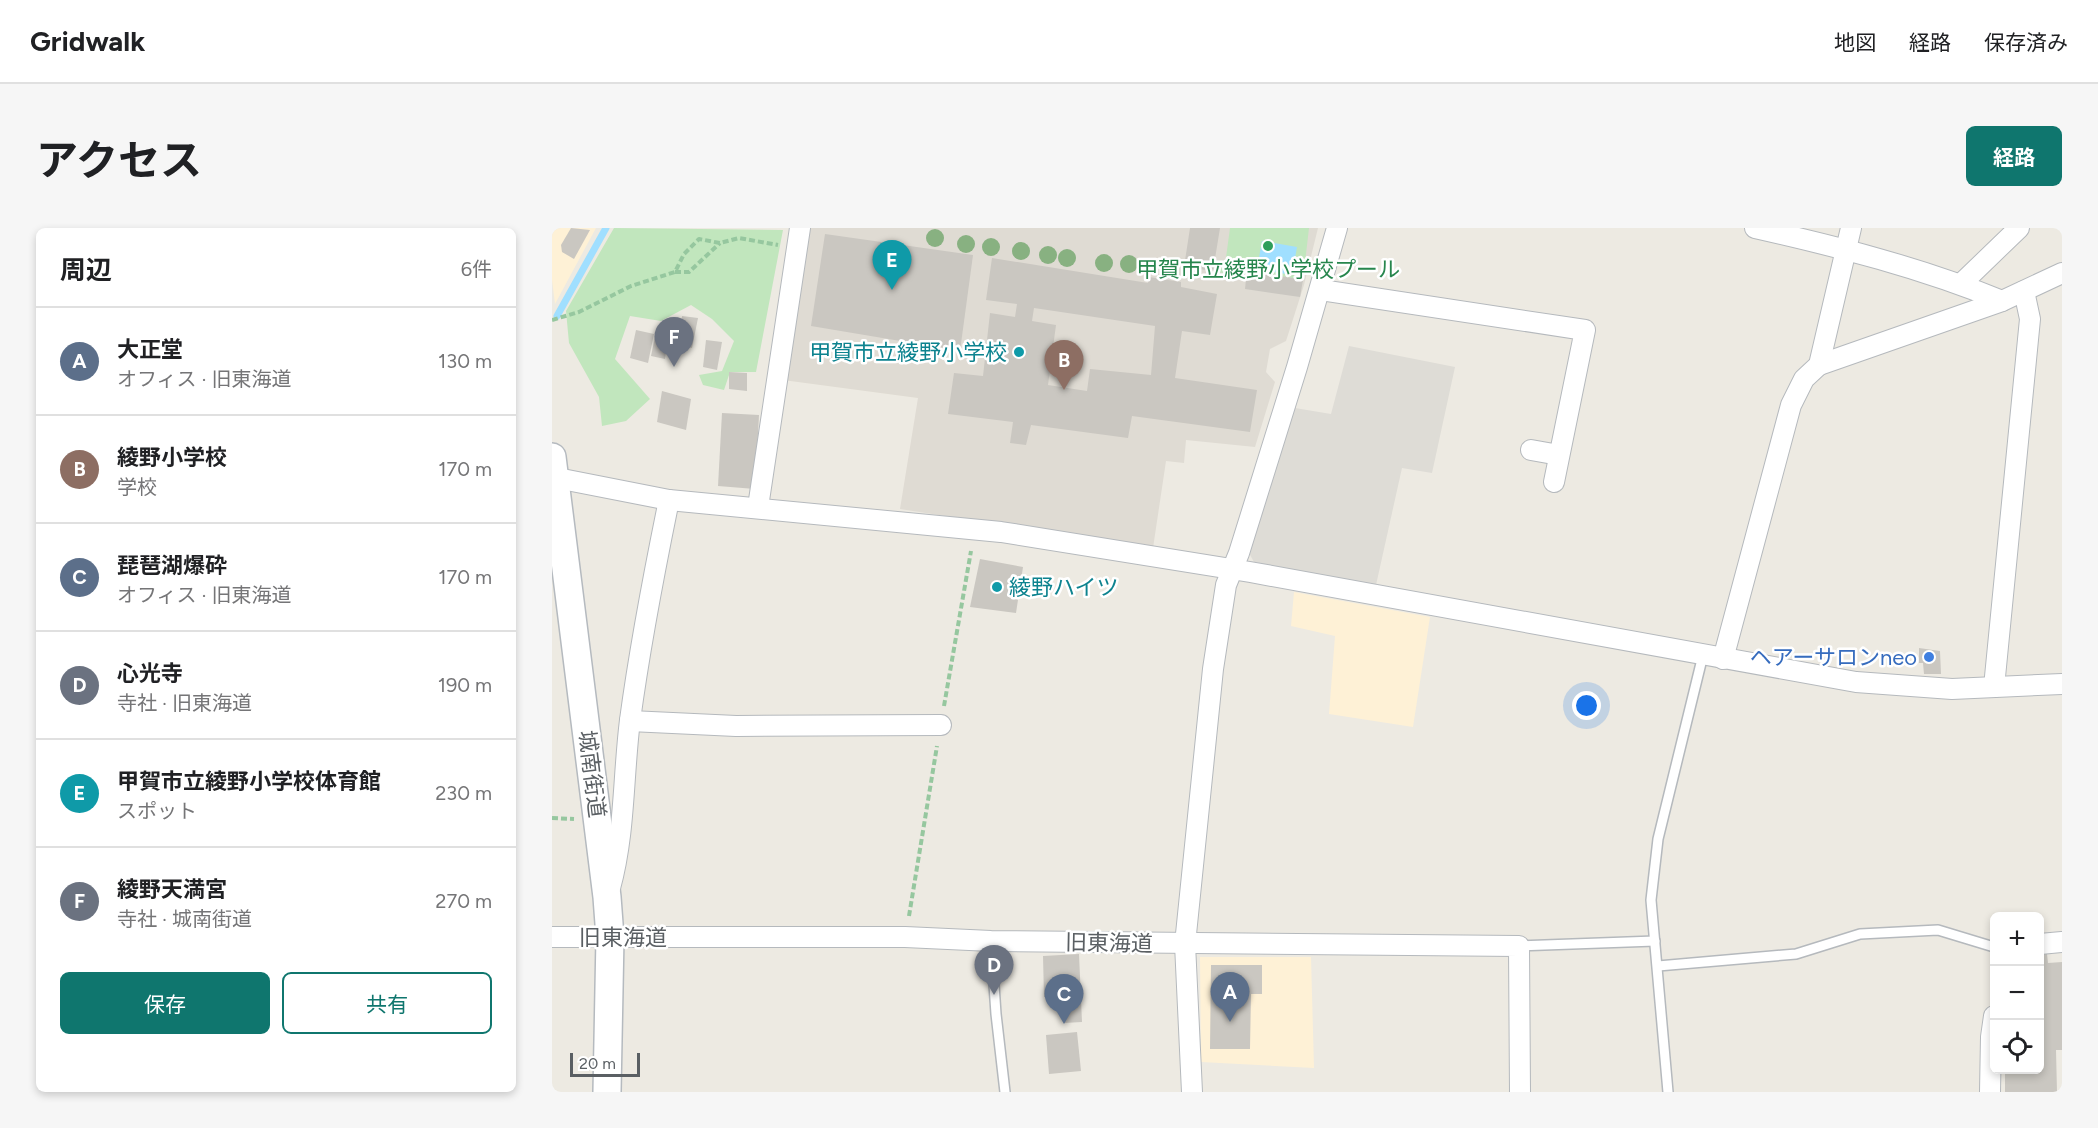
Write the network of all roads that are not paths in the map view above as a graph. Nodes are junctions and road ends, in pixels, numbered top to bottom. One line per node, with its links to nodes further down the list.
1 (800, 228): 18 (street)
2 (1338, 228): 9 (street)
3 (1755, 228): 6 (street)
4 (1851, 228): 6 (street)
5 (2019, 228): 8 (street)
6 (1846, 249): 8 (street); 12 (street)
7 (2062, 273): 10 (street)
8 (1961, 284): 11 (street)
9 (1321, 290): 14 (street); 19 (street)
10 (2024, 291): 11 (street); 23 (street)
11 (2002, 301): 12 (street)
12 (1819, 365): 21 (street)
13 (1531, 450): 14 (street)
14 (1558, 455): 16 (street)
15 (553, 470): 17 (street); 26 (street, 城南街道)
16 (1554, 482)
17 (669, 500): 18 (street); 24 (street)
18 (758, 507): 19 (street)
19 (1232, 569): 20 (street); 32 (street)
20 (1703, 655): 21 (street); 29 (lane)
21 (1723, 659): 23 (street)
22 (2062, 684): 23 (street)
23 (1994, 687)
24 (630, 721): 25 (street); 26 (street)
25 (941, 725)
26 (607, 897): 28 (street, 城南街道)
27 (552, 937): 28 (street, 旧東海道)
28 (610, 938): 30 (street, 旧東海道); 38 (street, 城南街道)
29 (1655, 940): 34 (lane); 36 (lane)
30 (991, 941): 32 (street, 旧東海道); 39 (lane)
31 (2062, 942): 33 (street)
32 (1185, 944): 34 (street, 旧東海道); 40 (street)
33 (2044, 944)
34 (1519, 946): 41 (street)
35 (1990, 946): 36 (lane)
36 (1658, 966): 42 (lane)
37 (1994, 1020): 43 (street)
38 (607, 1092)
39 (1005, 1092)
40 (1192, 1092)
41 (1520, 1092)
42 (1668, 1092)
43 (1990, 1092)

